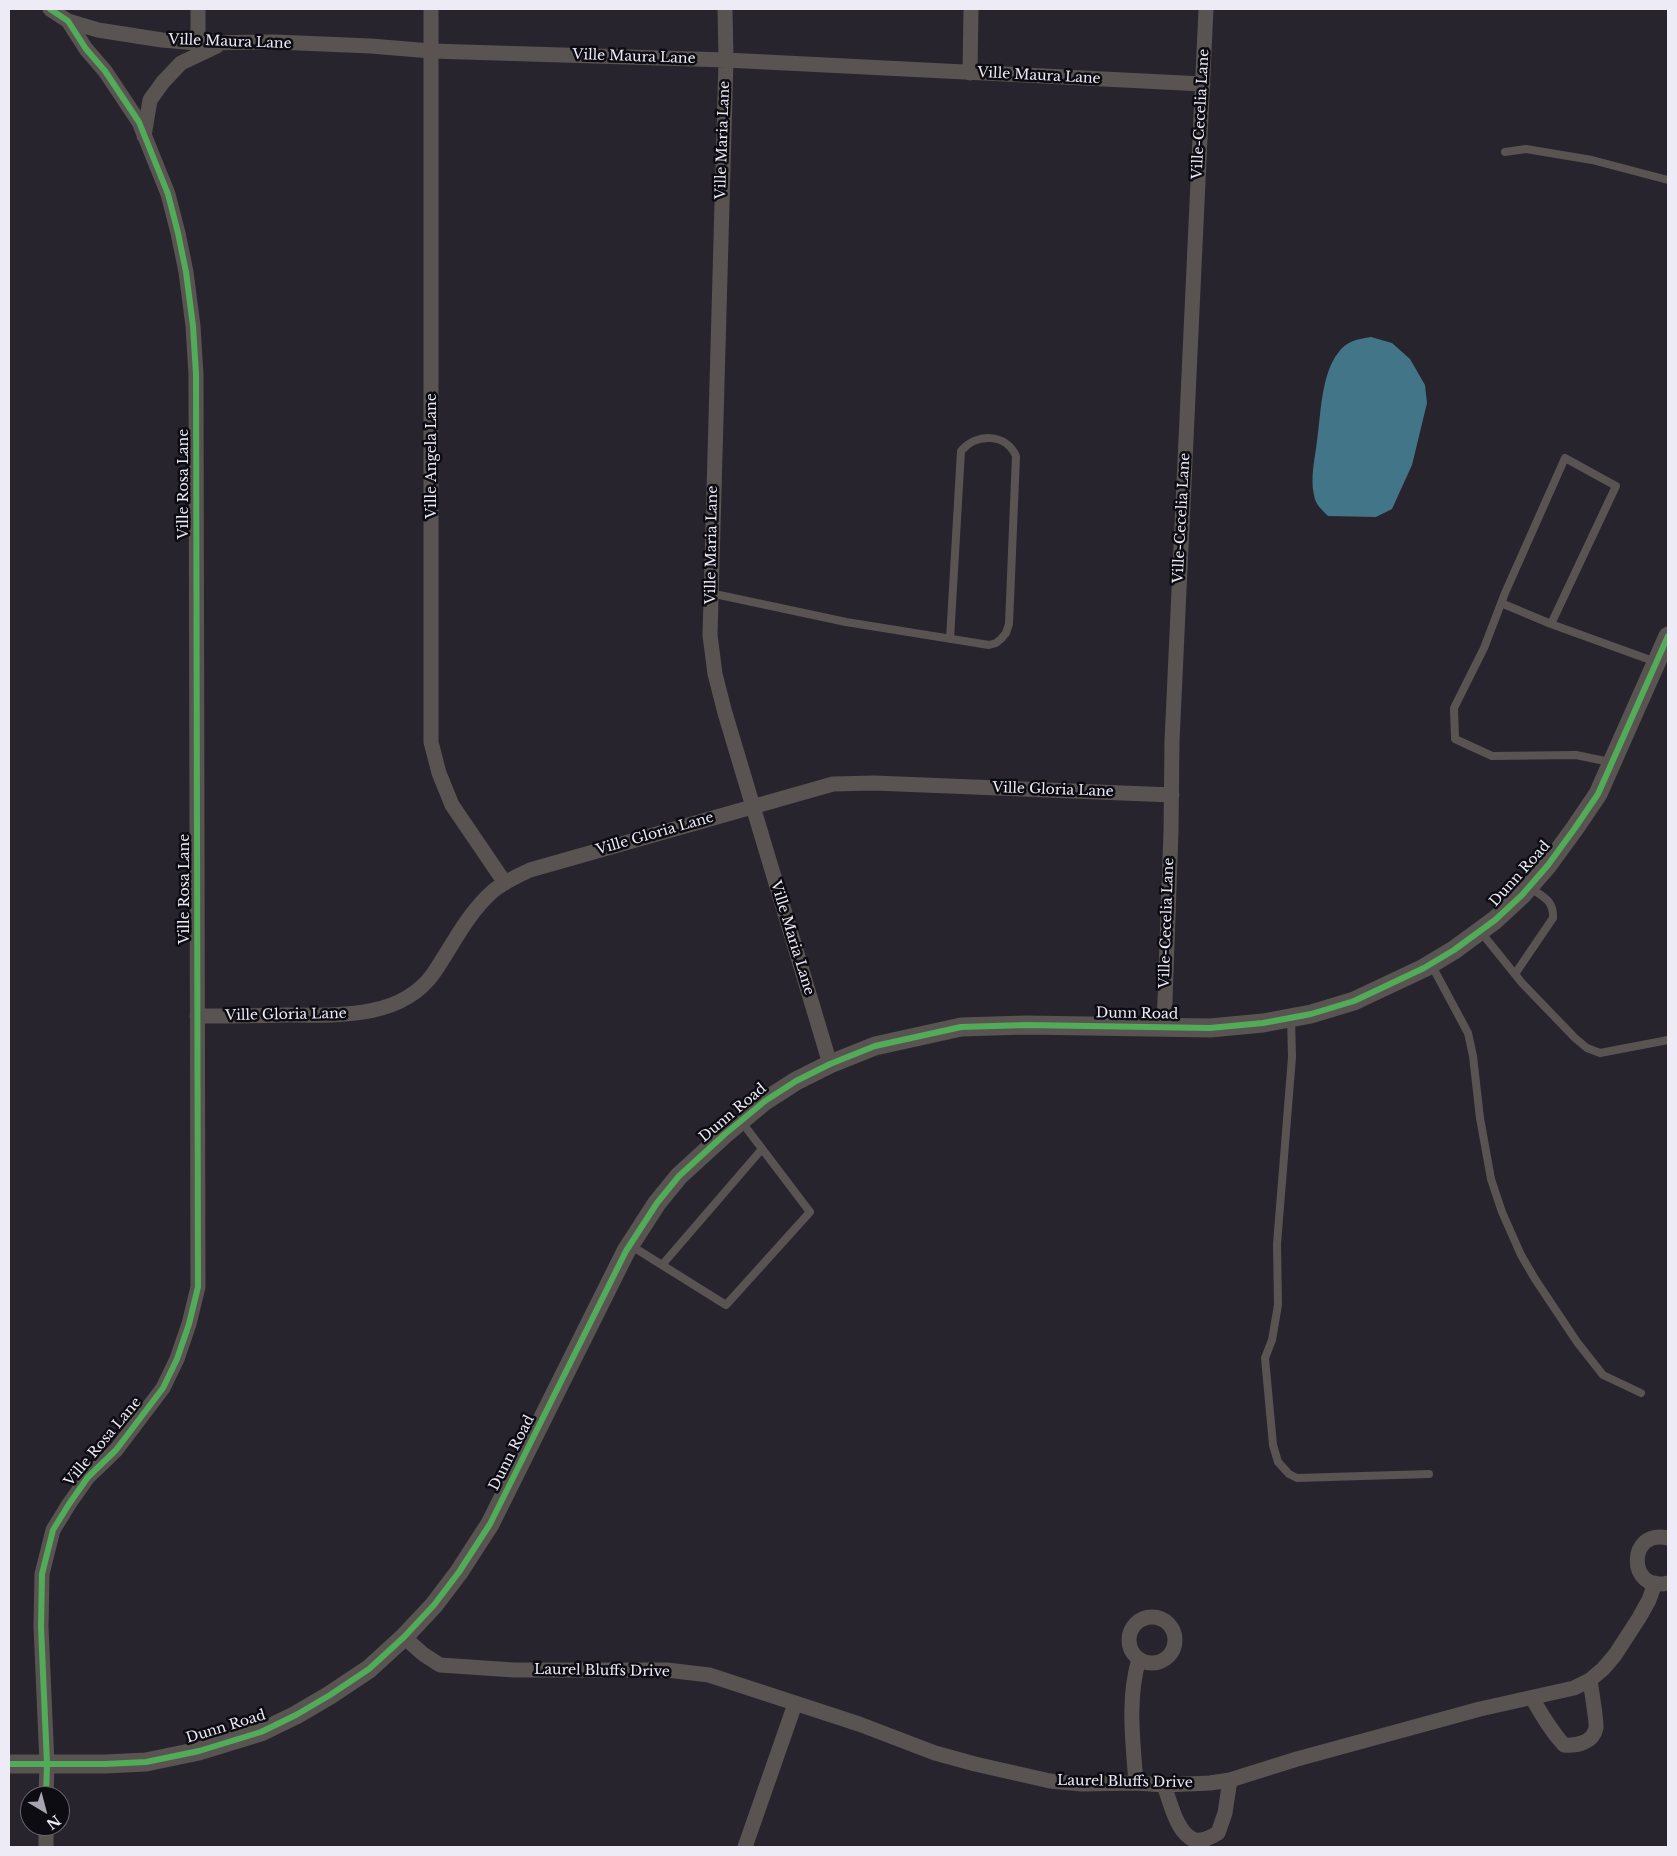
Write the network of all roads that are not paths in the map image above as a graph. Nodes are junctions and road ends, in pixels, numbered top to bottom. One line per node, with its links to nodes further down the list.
1 (50, 9): 7 (street, Ville Rosa Lane)
2 (198, 9): 8 (street)
3 (431, 9): 10 (street, Ville Angela Lane)
4 (725, 9): 11 (street, Ville Maria Lane)
5 (971, 9): 12 (street)
6 (1206, 9): 13 (street, Ville-Cecelia Lane)
7 (68, 21): 8 (street, Ville Maura Lane); 14 (street, Ville Rosa Lane)
8 (198, 43): 9 (street, Ville Maura Lane)
9 (222, 43): 10 (street, Ville Maura Lane); 14 (street)
10 (431, 51): 11 (street, Ville Maura Lane); 26 (street, Ville Angela Lane)
11 (726, 60): 12 (street, Ville Maura Lane); 17 (street, Ville Maria Lane)
12 (970, 73): 13 (street, Ville Maura Lane)
13 (1202, 84): 24 (street, Ville-Cecelia Lane)
14 (144, 137): 31 (street, Ville Rosa Lane)
15 (1505, 152): 16 (lane)
16 (1668, 180)
17 (710, 592): 21 (lane); 25 (street, Ville Maria Lane)
18 (1501, 603): 19 (lane); 19 (lane); 23 (lane)
19 (1551, 624): 22 (lane)
20 (1668, 636): 22 (street, Dunn Road)
21 (950, 639): 21 (lane)
22 (1656, 662): 23 (street, Dunn Road)
23 (1612, 763): 27 (street, Dunn Road)
24 (1172, 795): 25 (street, Ville Gloria Lane); 33 (street, Ville-Cecelia Lane)
25 (754, 805): 26 (street, Ville Gloria Lane); 35 (street, Ville Maria Lane)
26 (505, 883): 31 (street, Ville Gloria Lane)
27 (1529, 887): 28 (street, Dunn Road); 30 (lane)
28 (1480, 931): 29 (street, Dunn Road); 30 (lane)
29 (1431, 964): 32 (street, Dunn Road); 40 (lane)
30 (1515, 974): 34 (lane)
31 (197, 1016): 50 (street, Ville Rosa Lane)
32 (1291, 1018): 33 (street, Dunn Road); 41 (lane)
33 (1164, 1028): 35 (street, Dunn Road)
34 (1668, 1040)
35 (830, 1064): 36 (street, Dunn Road)
36 (740, 1121): 37 (lane); 38 (street, Dunn Road)
37 (762, 1149): 39 (lane); 39 (lane)
38 (630, 1245): 39 (lane); 44 (street, Dunn Road)
39 (662, 1265)
40 (1641, 1393)
41 (1429, 1474)
42 (1668, 1538): 43 (street, Laurel Bluffs Drive)
43 (1662, 1583): 46 (street, Laurel Bluffs Drive)
44 (404, 1638): 48 (street, Laurel Bluffs Drive); 50 (street, Dunn Road)
45 (1139, 1659): 52 (street)
46 (1590, 1680): 47 (street, Laurel Bluffs Drive); 47 (street)
47 (1532, 1698): 51 (street, Laurel Bluffs Drive)
48 (795, 1704): 52 (street, Laurel Bluffs Drive); 55 (street)
49 (9, 1764): 50 (street, Dunn Road)
50 (47, 1764): 54 (street, Ville Rosa Lane)
51 (1230, 1780): 53 (street, Laurel Bluffs Drive); 53 (street)
52 (1136, 1783): 53 (street, Laurel Bluffs Drive)
53 (1164, 1785)
54 (46, 1786)
55 (745, 1847)

